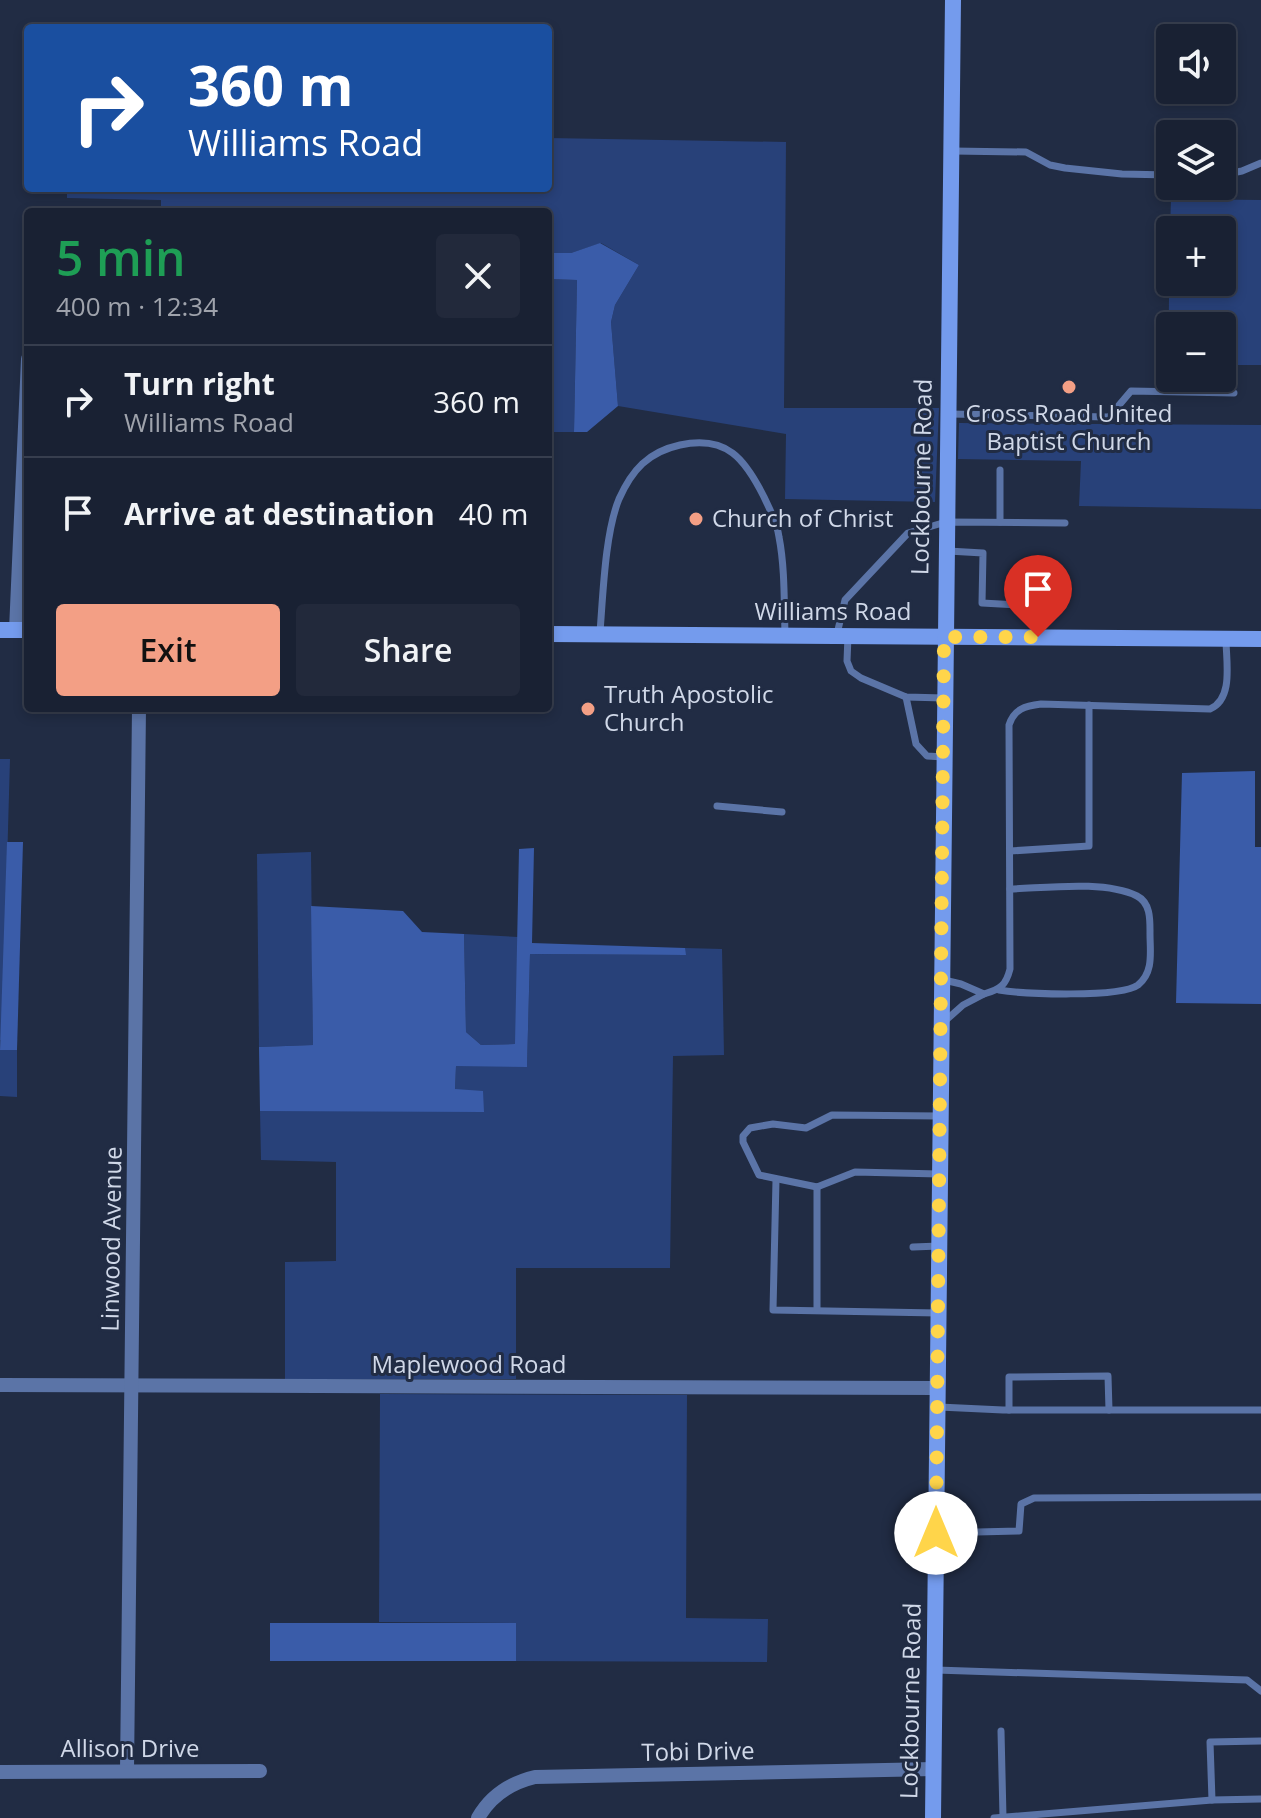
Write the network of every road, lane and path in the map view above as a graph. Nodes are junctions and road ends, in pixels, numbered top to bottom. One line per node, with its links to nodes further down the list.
1 (953, 0): 2 (street, Lockbourne Road)
2 (951, 151): 5 (lane); 7 (street, Lockbourne Road)
3 (1261, 163): 4 (lane)
4 (1236, 172)
5 (1156, 175)
6 (1234, 393): 7 (lane)
7 (947, 414): 10 (street, Lockbourne Road)
8 (24, 442): 14 (street)
9 (1000, 470): 11 (lane)
10 (946, 522): 11 (lane); 13 (street, Lockbourne Road); 18 (lane)
11 (1000, 522): 12 (lane)
12 (1065, 523)
13 (945, 551): 19 (street, Lockbourne Road); 20 (lane)
14 (15, 630)
15 (552, 634): 16 (street, Williams Road)
16 (600, 634): 17 (street, Williams Road); 17 (lane)
17 (785, 636): 18 (street, Williams Road)
18 (842, 636): 19 (street, Williams Road); 23 (lane)
19 (944, 637): 20 (street, Williams Road); 24 (street, Lockbourne Road)
20 (1038, 637): 21 (street, Williams Road)
21 (1226, 639): 22 (street, Williams Road); 25 (lane)
22 (1261, 639)
23 (906, 697): 24 (lane); 27 (lane)
24 (944, 698): 27 (street, Lockbourne Road)
25 (1089, 705): 30 (lane); 30 (lane)
26 (139, 712): 45 (street, Linwood Avenue)
27 (944, 757): 32 (street, Lockbourne Road)
28 (717, 806): 29 (lane)
29 (782, 812)
30 (1010, 851): 31 (lane)
31 (1010, 889): 33 (lane); 33 (lane)
32 (941, 979): 34 (lane); 35 (street, Lockbourne Road)
33 (999, 990): 34 (lane)
34 (984, 994): 35 (lane)
35 (941, 1025): 36 (street, Lockbourne Road)
36 (940, 1116): 37 (street, Lockbourne Road); 38 (lane)
37 (939, 1174): 39 (lane); 40 (street, Lockbourne Road)
38 (776, 1180): 39 (lane); 42 (lane)
39 (817, 1187): 42 (lane)
40 (939, 1246): 41 (lane); 43 (street, Lockbourne Road)
41 (913, 1247)
42 (817, 1310): 43 (lane)
43 (938, 1313): 46 (street, Lockbourne Road)
44 (0, 1385): 45 (street, Maplewood Road)
45 (133, 1386): 46 (street, Maplewood Road); 58 (street, Linwood Avenue)
46 (937, 1388): 47 (street, Lockbourne Road)
47 (937, 1407): 48 (lane); 52 (street, Lockbourne Road)
48 (1009, 1410): 49 (lane); 49 (lane)
49 (1109, 1410): 50 (lane)
50 (1261, 1410)
51 (1261, 1497): 52 (lane)
52 (936, 1533): 53 (street, Lockbourne Road)
53 (935, 1670): 54 (lane); 57 (street, Lockbourne Road)
54 (1261, 1691)
55 (1001, 1731): 63 (lane)
56 (1261, 1741): 62 (lane)
57 (934, 1769): 64 (street, Tobi Drive); 65 (street, Lockbourne Road)
58 (127, 1771): 59 (street, Allison Drive); 60 (street, Allison Drive)
59 (260, 1771)
60 (0, 1772)
61 (1261, 1799): 62 (lane)
62 (1212, 1800): 63 (lane)
63 (1003, 1817): 66 (lane)
64 (478, 1818)
65 (933, 1818)
66 (994, 1818)

